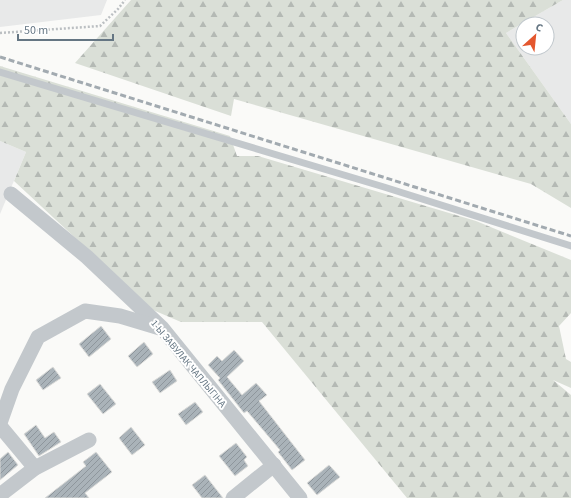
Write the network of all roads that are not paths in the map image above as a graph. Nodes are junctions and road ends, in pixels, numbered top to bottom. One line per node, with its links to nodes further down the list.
1 (0, 72): 3 (lane)
2 (11, 194): 4 (street, 1-Ы ЗАВУЛАК ЧАПЛЫГІНА)
3 (571, 246)
4 (162, 328): 5 (street); 7 (street, 1-Ы ЗАВУЛАК ЧАПЛЫГІНА)
5 (0, 424): 8 (street)
6 (89, 440): 8 (street)
7 (274, 465): 10 (street); 11 (street, 1-Ы ЗАВУЛАК ЧАПЛЫГІНА)
8 (35, 468): 9 (street)
9 (0, 495)
10 (233, 498)
11 (300, 498)

